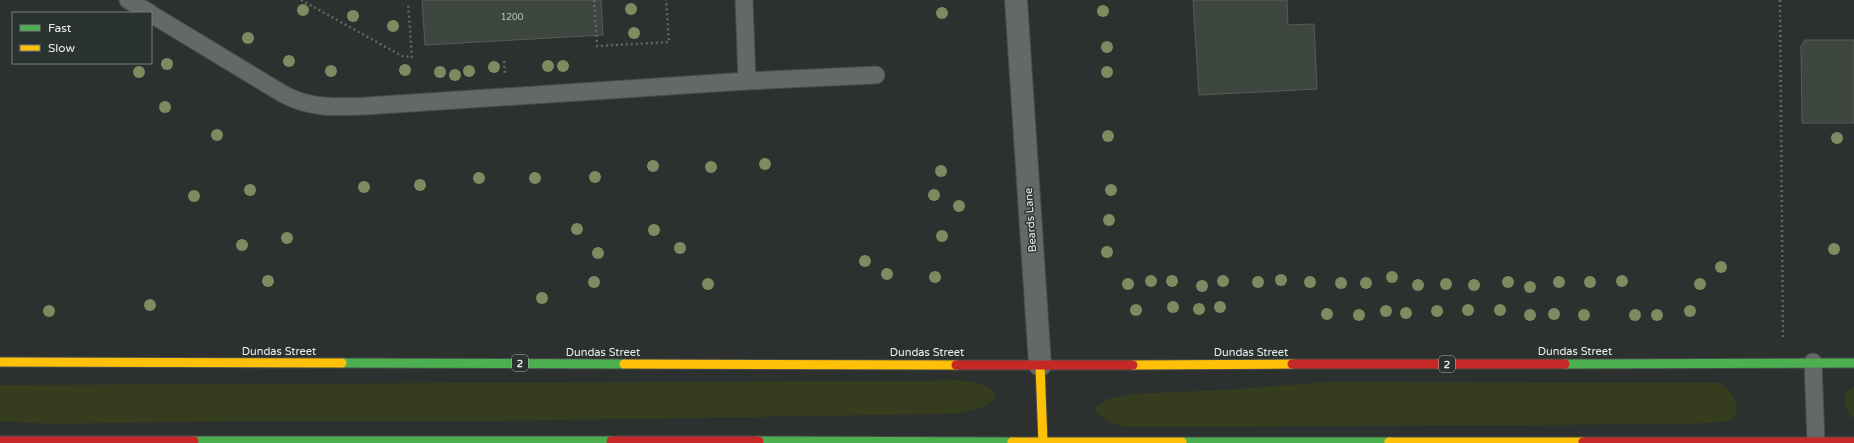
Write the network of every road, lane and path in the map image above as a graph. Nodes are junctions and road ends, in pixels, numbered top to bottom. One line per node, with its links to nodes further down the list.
1 (128, 0): 9 (lane)
2 (301, 0): 8 (path)
3 (594, 0): 4 (path)
4 (666, 0)
5 (744, 0): 12 (lane)
6 (1016, 0): 17 (street, Beards Lane)
7 (1780, 0): 15 (path)
8 (408, 3)
9 (148, 12)
10 (152, 14): 12 (lane)
11 (876, 75): 12 (lane)
12 (747, 81)
13 (0, 362): 17 (main road, Dundas Street / 2)
14 (1813, 362): 15 (main road, Dundas Street / 2); 16 (main road, Dundas Street / 2); 20 (lane)
15 (1783, 363): 17 (main road, Dundas Street / 2)
16 (1854, 363)
17 (1040, 365): 19 (main road, Beards Lane)
18 (0, 440): 19 (main road)
19 (1043, 442): 20 (main road)
20 (1816, 442): 21 (main road)
21 (1854, 442)

